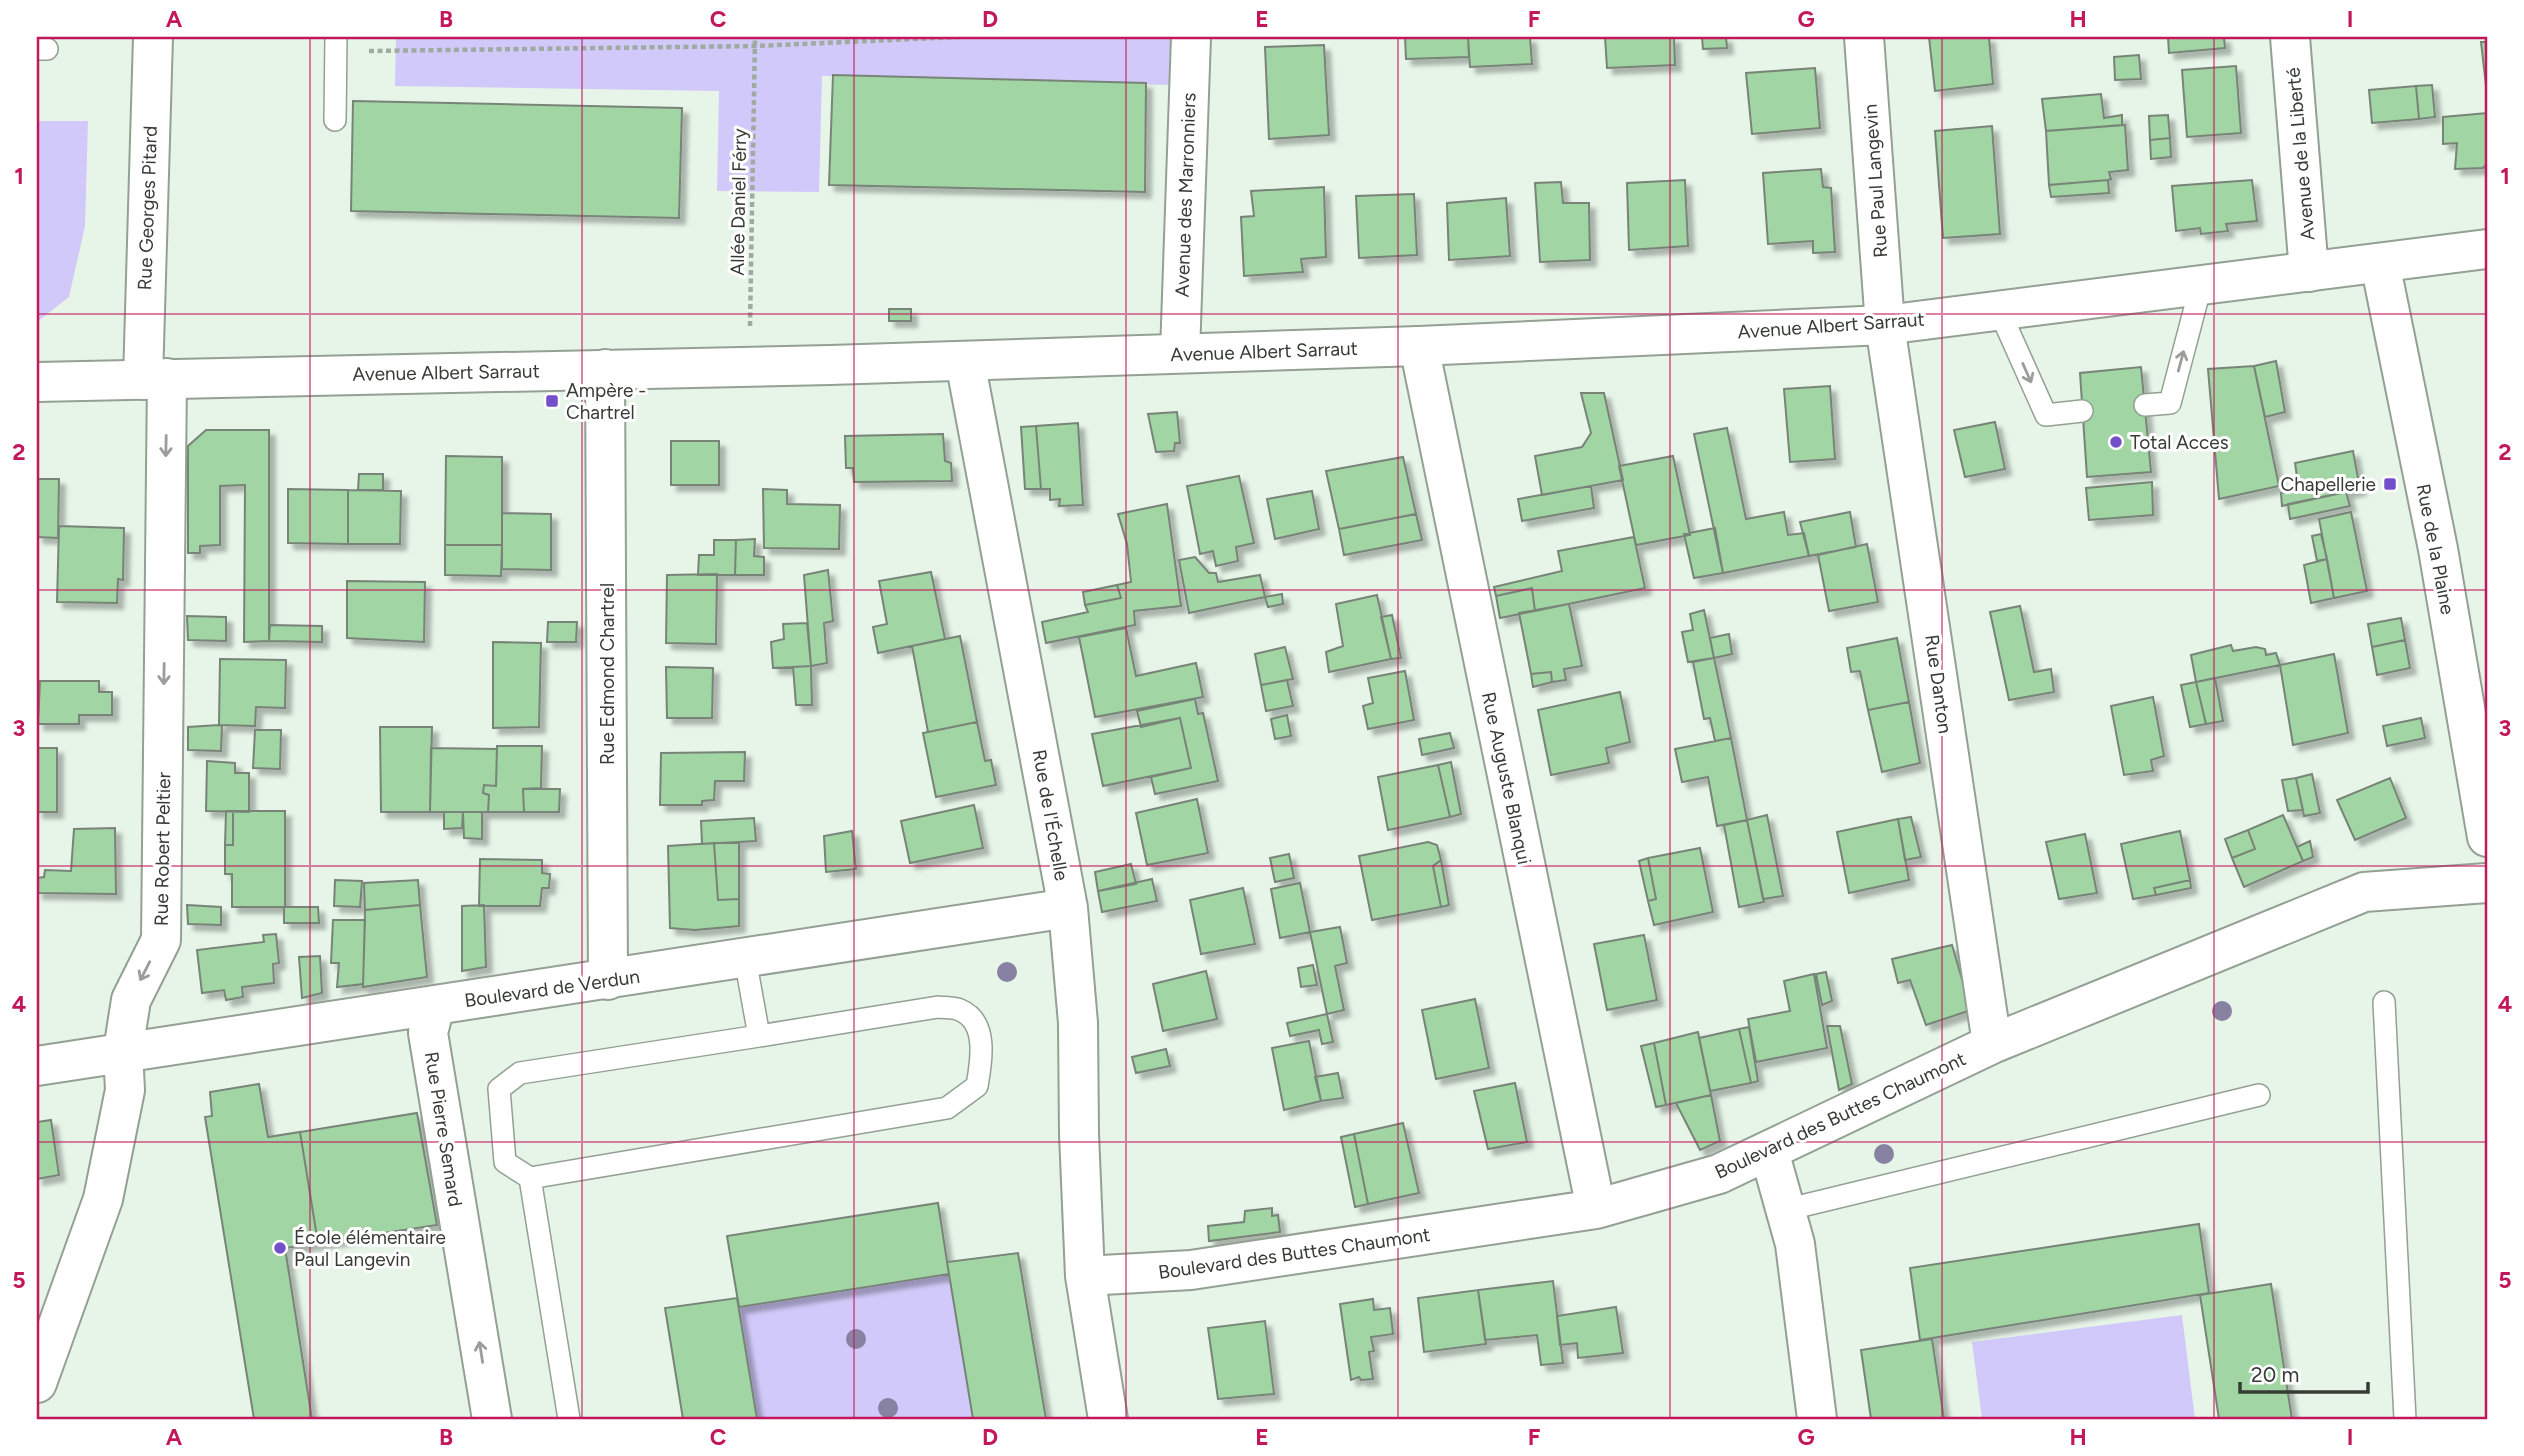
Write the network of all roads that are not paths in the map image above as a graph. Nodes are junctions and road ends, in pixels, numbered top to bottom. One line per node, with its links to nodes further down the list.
1 (153, 37): 17 (street, Rue Georges Pitard)
2 (1191, 37): 14 (street, Avenue des Marronniers)
3 (1864, 37): 12 (street, Rue Paul Langevin)
4 (2290, 37): 9 (street, Avenue de la Liberté)
5 (335, 44): 6 (lane)
6 (335, 120)
7 (2487, 249): 8 (street, Avenue Albert Sarraut)
8 (2379, 263): 9 (street, Avenue Albert Sarraut); 21 (street, Rue de la Plaine)
9 (2309, 272): 10 (street, Avenue Albert Sarraut)
10 (2201, 285): 11 (street, Avenue Albert Sarraut); 19 (lane, one-way to 10)
11 (1999, 310): 12 (street, Avenue Albert Sarraut); 20 (lane, one-way to 20)
12 (1885, 325): 13 (street, Avenue Albert Sarraut); 29 (street, Rue Danton)
13 (1419, 346): 14 (street, Avenue Albert Sarraut); 35 (street, Rue Auguste Blanqui)
14 (1180, 353): 15 (street, Avenue Albert Sarraut)
15 (965, 361): 16 (street, Avenue Albert Sarraut); 23 (street, Rue de l'Échelle)
16 (605, 369): 17 (street, Avenue Albert Sarraut); 25 (street, Rue Edmond Chartrel)
17 (155, 379): 18 (street, Avenue Albert Sarraut); 30 (street, Rue Robert Peltier, one-way to 30)
18 (37, 382)
19 (2145, 405)
20 (2082, 411)
21 (2487, 837)
22 (2487, 883): 29 (street, Boulevard des Buttes Chaumont)
23 (1068, 908): 24 (street, Boulevard de Verdun); 37 (street, Rue de l'Échelle)
24 (745, 958): 25 (street, Boulevard de Verdun); 28 (lane)
25 (608, 980): 27 (street, Boulevard de Verdun)
26 (2384, 1002): 43 (lane)
27 (436, 1005): 30 (street, Boulevard de Verdun); 39 (street, Rue Pierre Semard, one-way to 27)
28 (759, 1036): 34 (lane); 34 (lane)
29 (1992, 1044): 33 (street, Boulevard des Buttes Chaumont)
30 (123, 1051): 31 (street, Boulevard de Verdun); 38 (street, Rue Robert Peltier)
31 (37, 1066)
32 (2259, 1095): 36 (lane)
33 (1769, 1151): 35 (street, Boulevard des Buttes Chaumont); 36 (street)
34 (530, 1178): 40 (lane)
35 (1596, 1209): 37 (street, Boulevard des Buttes Chaumont)
36 (1785, 1210): 42 (street)
37 (1086, 1276): 41 (street, Rue de l'Échelle)
38 (37, 1383)
39 (492, 1419)
40 (569, 1419)
41 (1108, 1419)
42 (1817, 1419)
43 (2405, 1419)

